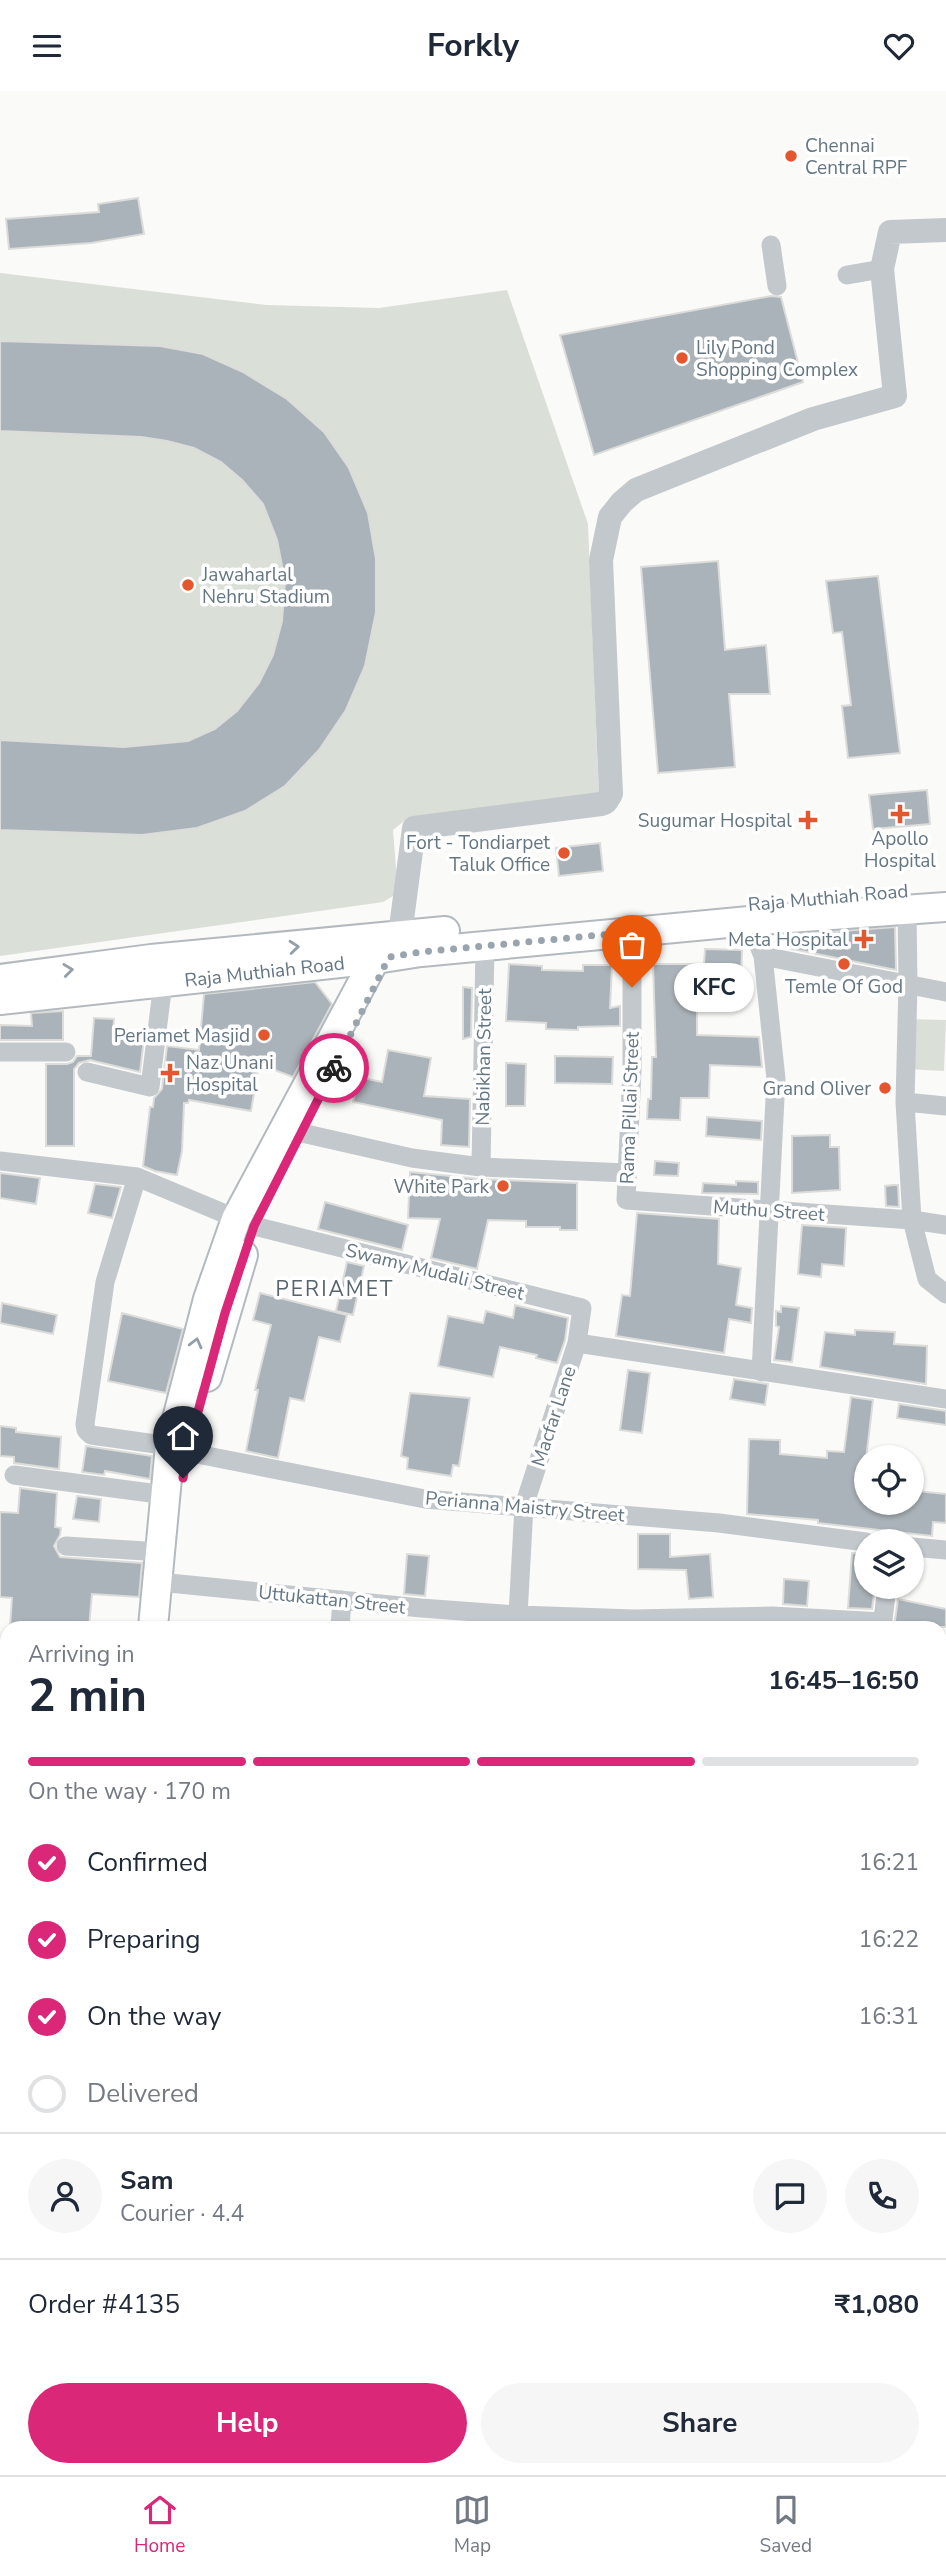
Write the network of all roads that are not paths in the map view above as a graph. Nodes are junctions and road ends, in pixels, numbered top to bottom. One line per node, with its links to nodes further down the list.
1 (946, 230): 3 (street)
2 (771, 245): 5 (street)
3 (882, 269): 4 (street); 12 (street)
4 (846, 275)
5 (777, 286)
6 (946, 888): 12 (main road, Raja Muthiah Road)
7 (946, 907): 8 (main road, Raja Muthiah Road)
8 (906, 910): 9 (main road, Raja Muthiah Road); 16 (street)
9 (749, 921): 10 (main road, Raja Muthiah Road); 13 (street)
10 (632, 932): 11 (main road, Raja Muthiah Road); 27 (street, Rama Pillai Street)
11 (485, 946): 12 (main road, Raja Muthiah Road); 26 (street, Nabikhan Street)
12 (388, 947): 14 (main road, Raja Muthiah Road, one-way to 12); 15 (main road, Raja Muthiah Road); 24 (main road); 32 (main road)
13 (763, 955): 16 (street); 30 (street)
14 (0, 979)
15 (163, 983): 18 (main road, Raja Muthiah Road); 21 (street)
16 (908, 984): 17 (street); 22 (street)
17 (946, 992)
18 (0, 1000)
19 (0, 1052): 20 (street)
20 (66, 1052)
21 (87, 1072)
22 (905, 1102): 23 (street); 31 (street)
23 (946, 1106)
24 (302, 1133): 26 (street); 32 (main road)
25 (0, 1161): 28 (street)
26 (481, 1167): 27 (street)
27 (627, 1174): 29 (street, Rama Pillai Street)
28 (137, 1177): 32 (street); 38 (street, Perianna Maistry Street)
29 (626, 1200): 30 (street, Muthu Street)
30 (768, 1210): 31 (street, Muthu Street); 36 (street)
31 (912, 1220): 33 (street, Muthu Street); 34 (street)
32 (245, 1222): 35 (street, Swamy Mudali Street); 38 (main road)
33 (946, 1225)
34 (946, 1294)
35 (577, 1343): 36 (street); 41 (street, Macfar Lane)
36 (761, 1372): 37 (street)
37 (946, 1399)
38 (178, 1449): 40 (main road); 41 (street, Perianna Maistry Street); 47 (main road)
39 (15, 1475): 40 (street)
40 (166, 1495): 46 (main road)
41 (524, 1506): 42 (street, Perianna Maistry Street); 50 (street, Macfar Lane)
42 (854, 1540)
43 (66, 1546): 46 (street)
44 (924, 1548): 45 (street)
45 (946, 1550)
46 (161, 1552): 47 (main road)
47 (165, 1582): 49 (street, Uttukattan Street); 52 (main road); 53 (main road)
48 (885, 1599): 56 (street)
49 (342, 1600): 51 (street, Uttukattan Street); 54 (street)
50 (518, 1615): 51 (street, Uttukattan Street); 55 (street, Uttukattan Street)
51 (466, 1619)
52 (155, 1621)
53 (168, 1621)
54 (340, 1621)
55 (833, 1621)
56 (883, 1621)

